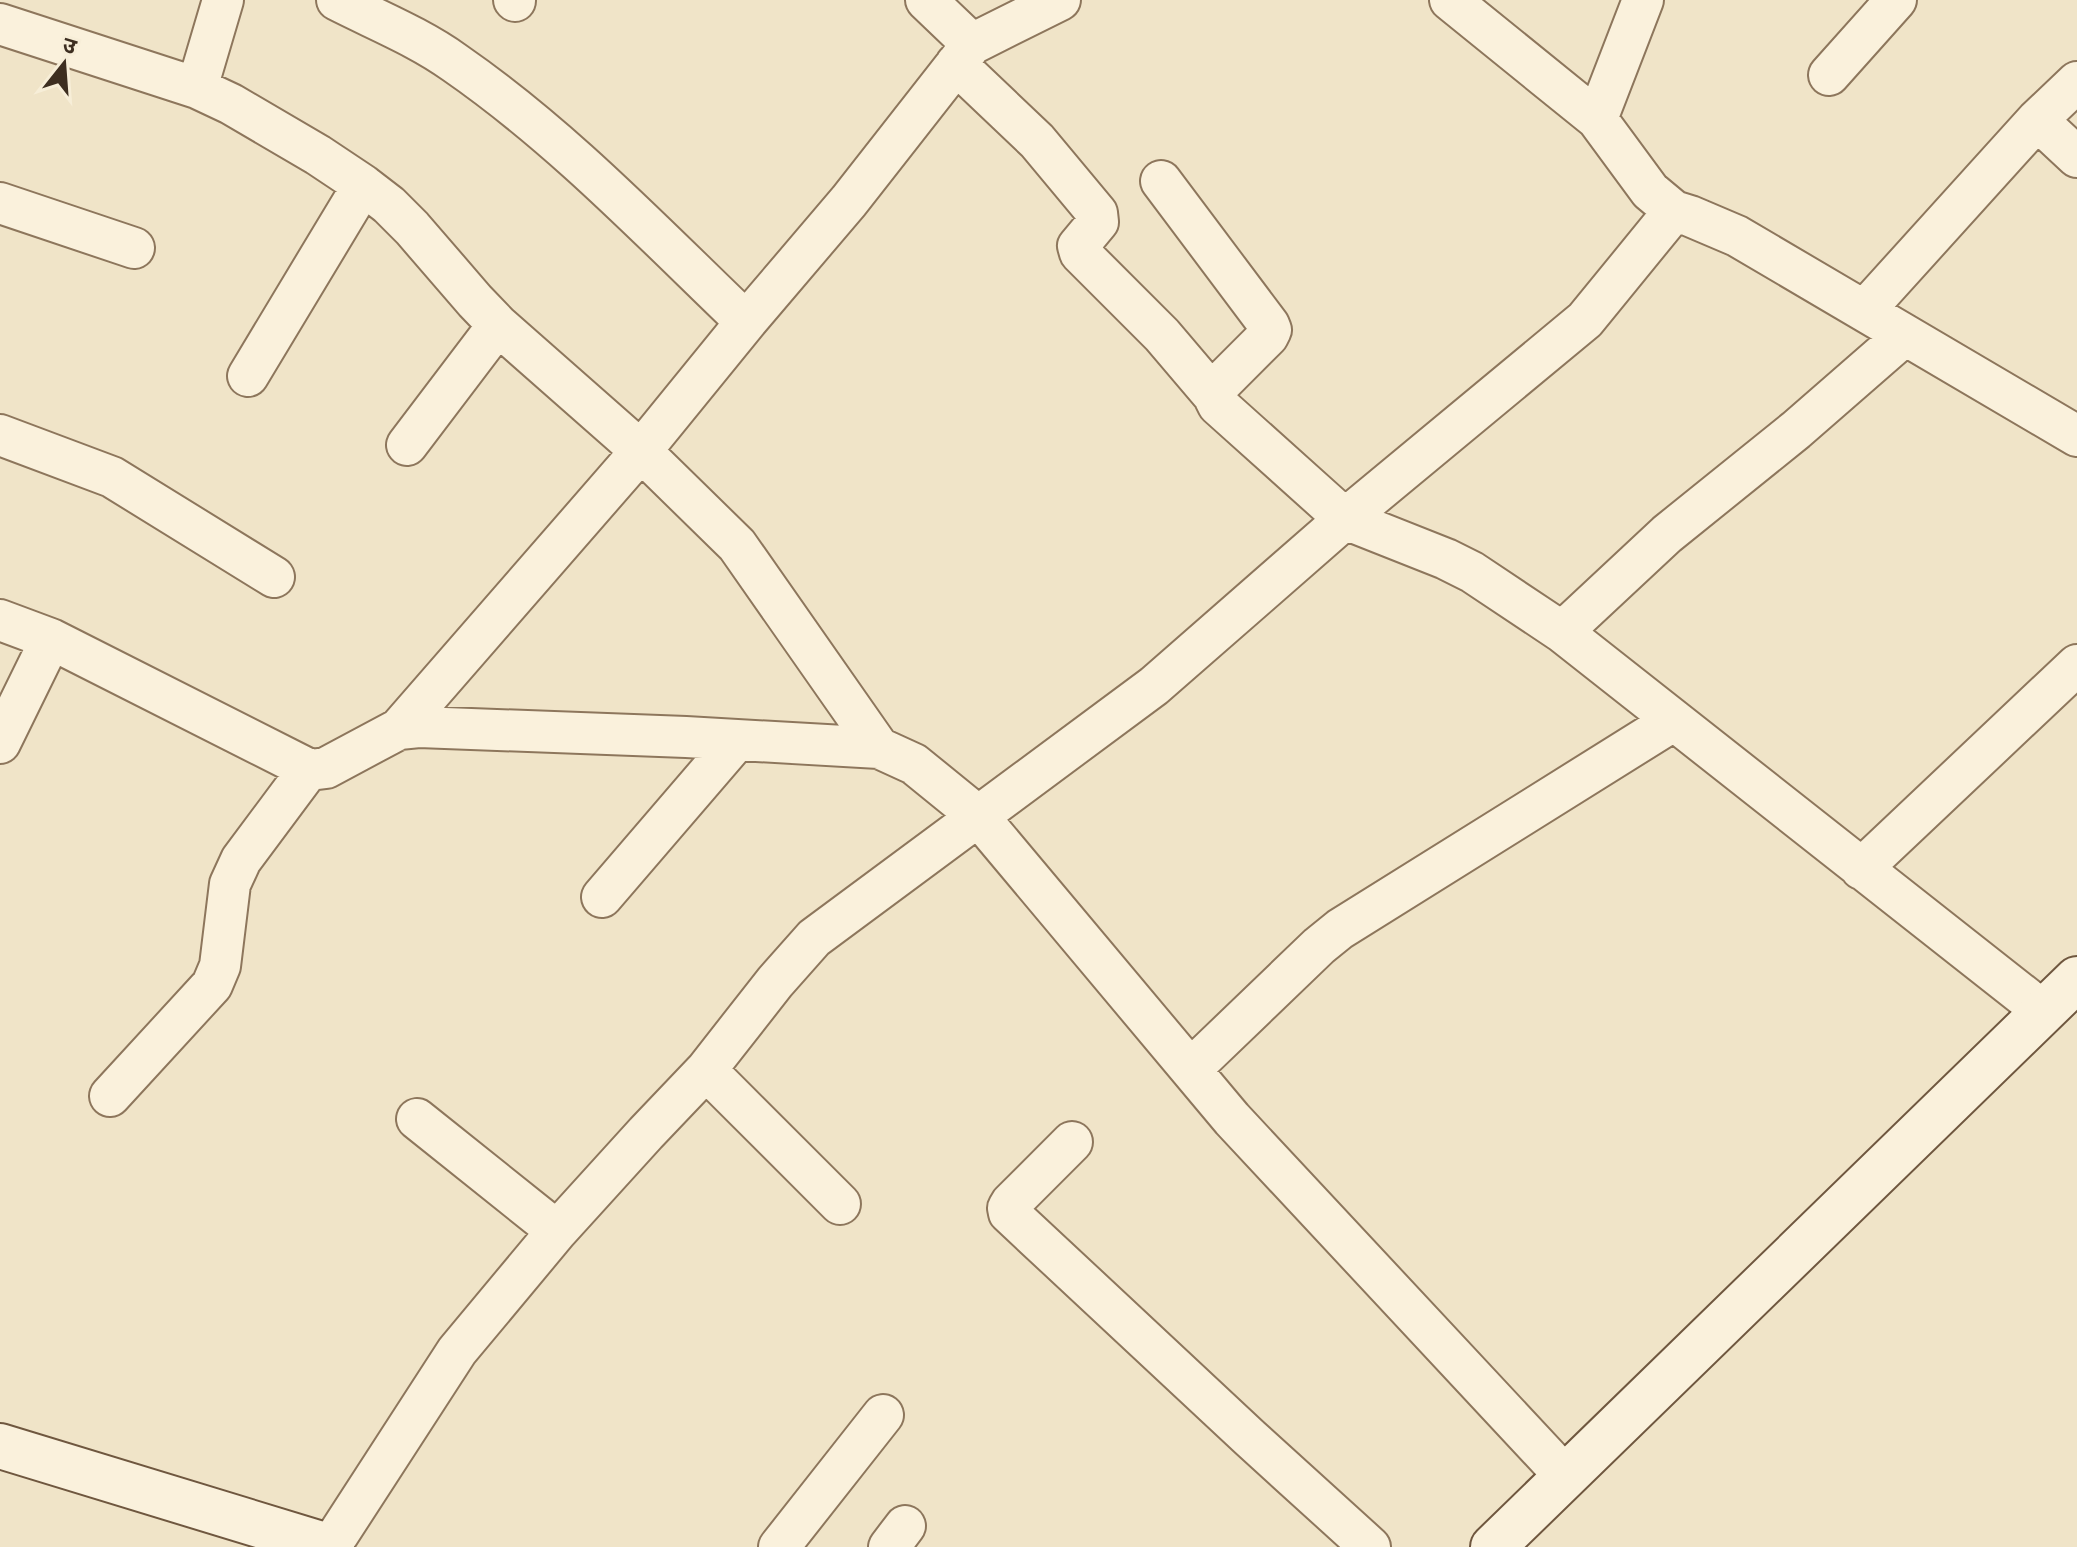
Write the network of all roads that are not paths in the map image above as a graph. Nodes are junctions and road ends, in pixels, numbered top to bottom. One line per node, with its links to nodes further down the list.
1 (223, 0): 12 (street)
2 (337, 0): 22 (street)
3 (926, 0): 9 (street)
4 (1060, 0): 9 (street)
5 (1450, 0): 13 (street)
6 (1643, 0): 13 (street)
7 (1896, 0): 10 (street)
8 (0, 24): 12 (street)
9 (964, 54): 22 (street); 26 (street)
10 (1829, 75)
11 (2077, 82): 14 (street)
12 (197, 88): 17 (street)
13 (1597, 119): 19 (street)
14 (2037, 120): 15 (street); 21 (street)
15 (2077, 157)
16 (1161, 181): 26 (street)
17 (363, 185): 23 (street); 25 (street)
18 (0, 203): 20 (street)
19 (1674, 211): 21 (street); 31 (street)
20 (134, 248)
21 (1865, 310): 24 (street)
22 (746, 322): 30 (street)
23 (498, 325): 29 (street); 30 (street)
24 (1905, 335): 28 (street); 34 (street)
25 (248, 376)
26 (1213, 395): 31 (street)
27 (0, 435): 32 (street)
28 (2077, 436)
29 (407, 445)
30 (641, 451): 38 (street); 41 (street)
31 (1345, 519): 34 (street); 43 (street)
32 (274, 577)
33 (0, 620): 35 (street)
34 (1562, 632): 37 (street)
35 (51, 639): 40 (street); 42 (street)
36 (2077, 665): 44 (street)
37 (1673, 721): 44 (street); 48 (street)
38 (399, 729): 39 (street); 42 (street)
39 (736, 741): 41 (street); 45 (street)
40 (0, 743)
41 (879, 748): 43 (street)
42 (308, 770): 50 (street)
43 (978, 816): 48 (street); 49 (street)
44 (1861, 869): 47 (street)
45 (602, 897)
46 (2077, 979): 47 (street)
47 (2043, 1011): 57 (street)
48 (1191, 1069): 57 (street)
49 (706, 1070): 53 (street); 54 (street)
50 (110, 1096)
51 (417, 1119): 54 (street)
52 (1072, 1142): 60 (street)
53 (840, 1204)
54 (557, 1231): 58 (street)
55 (883, 1415): 59 (street)
56 (0, 1446): 58 (street)
57 (1565, 1476): 61 (street)
58 (331, 1547)
59 (779, 1547)
60 (1370, 1547)
61 (1493, 1547)

